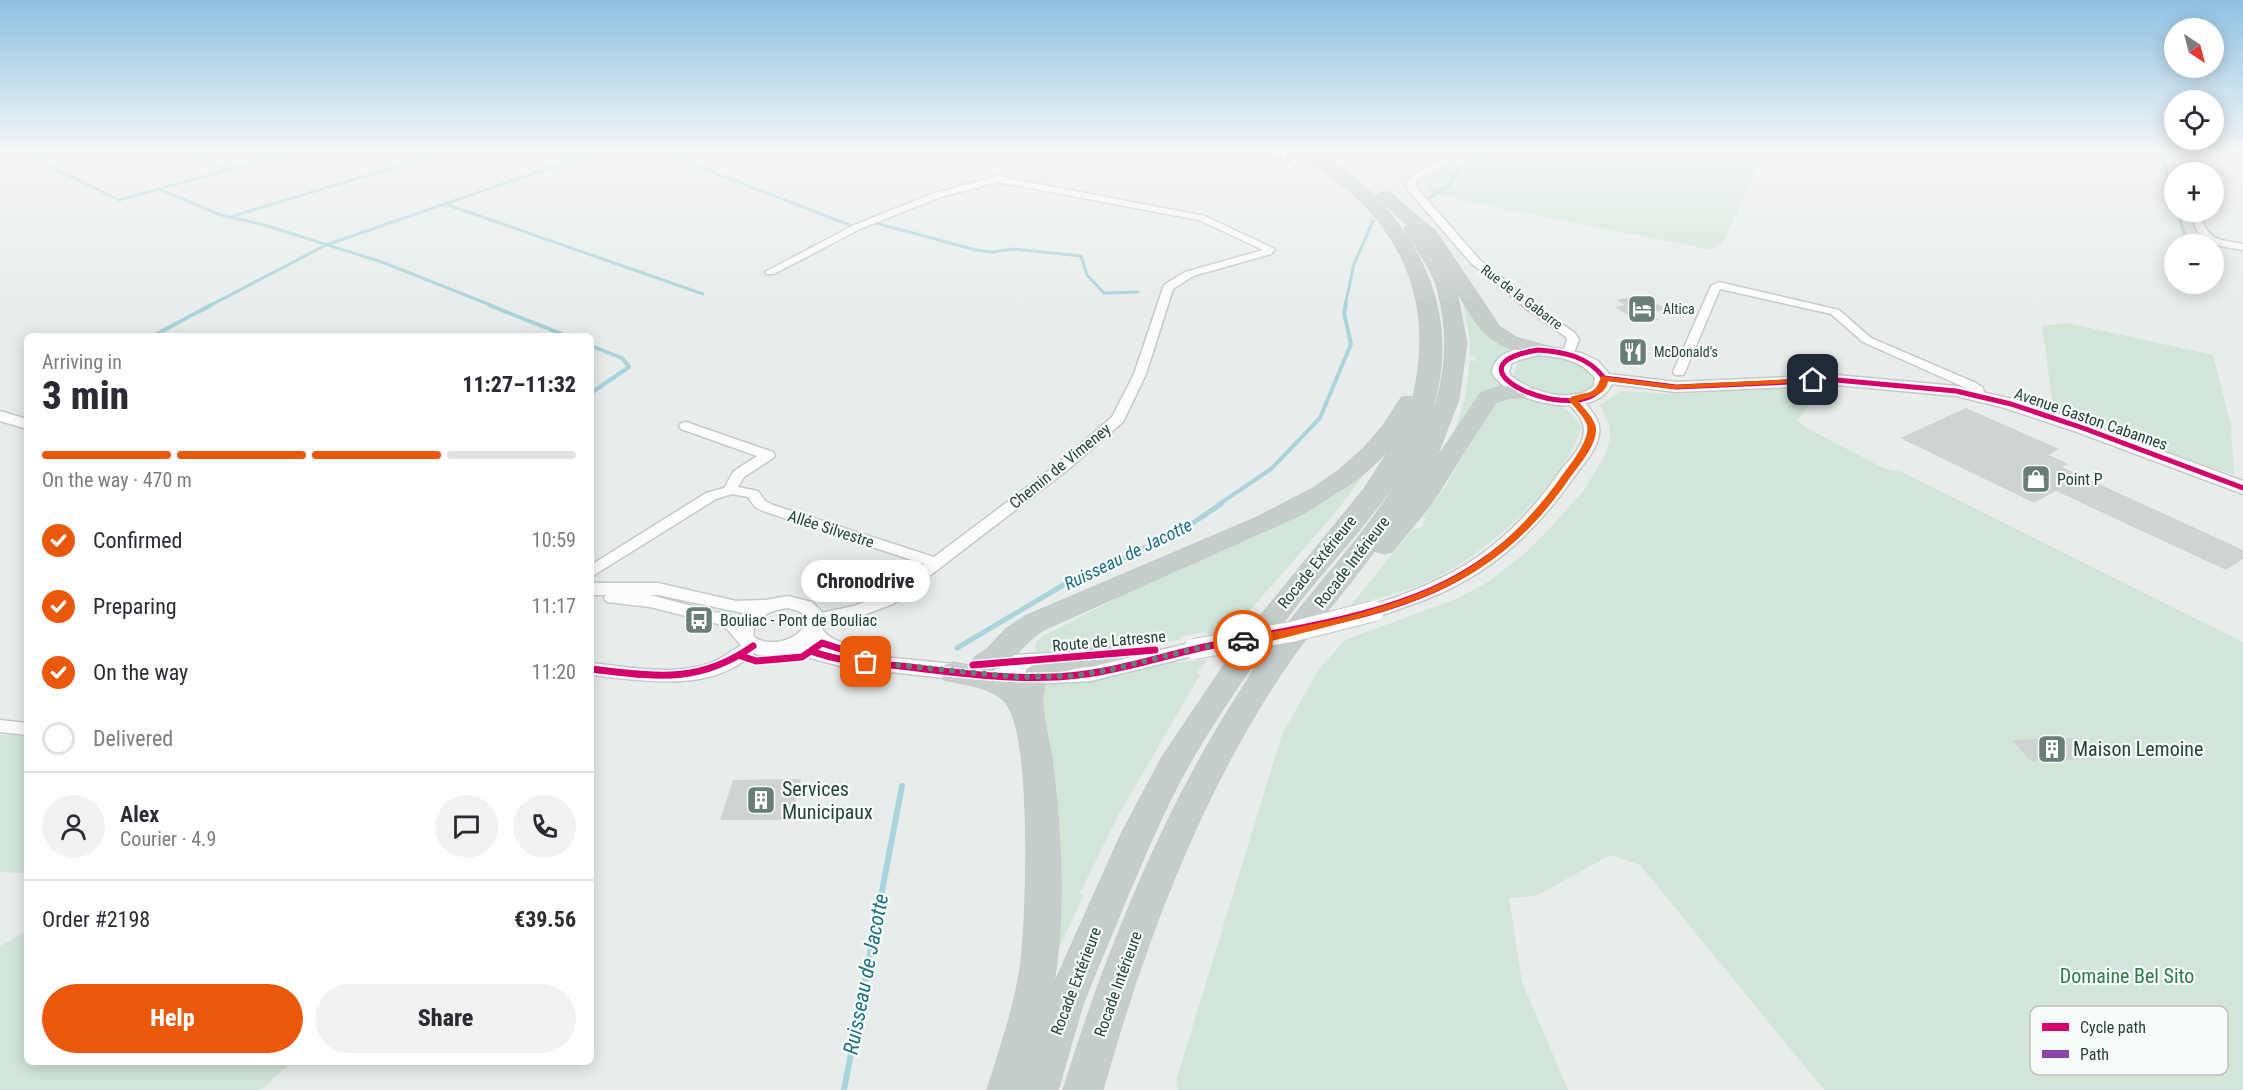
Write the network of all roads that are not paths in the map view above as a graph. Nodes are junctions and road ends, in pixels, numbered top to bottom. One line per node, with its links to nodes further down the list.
1 (917, 203): 9 (street, Chemin de Vimeney)
2 (1122, 203): 23 (street, Chemin de Vimeney)
3 (1373, 203): 14 (highway, Rocade Extérieure)
4 (1390, 203): 25 (highway, Rocade Intérieure)
5 (1392, 203): 10 (highway)
6 (1424, 203): 11 (street, Rue de la Gabarre)
7 (2198, 222): 8 (street)
8 (2243, 247)
9 (770, 272)
10 (1538, 350): 11 (main road); 15 (main road)
11 (1568, 354): 13 (main road)
12 (1679, 372): 16 (street)
13 (1604, 378): 16 (main road, Avenue Gaston Cabannes); 17 (main road)
14 (1426, 391): 35 (highway); 43 (highway, Rocade Extérieure)
15 (1525, 392): 17 (main road); 25 (highway)
16 (1979, 396): 21 (main road, Avenue Gaston Cabannes)
17 (1572, 399): 33 (street, bridge)
18 (0, 416): 19 (street)
19 (24, 423)
20 (686, 426): 22 (street)
21 (2243, 488)
22 (731, 490): 23 (street, Allée Silvestre); 24 (street)
23 (936, 563): 30 (street, Chemin de Vimeney)
24 (594, 570)
25 (1336, 583): 44 (highway, Rocade Intérieure)
26 (594, 589): 27 (street)
27 (625, 593): 28 (street); 29 (street); 31 (street)
28 (594, 596)
29 (766, 606): 30 (street); 31 (street)
30 (815, 624): 32 (street); 35 (street, Route de Latresne)
31 (748, 640): 32 (street); 36 (street)
32 (791, 646): 37 (street, Route de Latresne)
33 (1194, 649): 34 (street, Route de Latresne); 38 (street, Route de Latresne)
34 (1104, 656): 35 (street, Route de Latresne); 38 (highway)
35 (985, 664)
36 (594, 669)
37 (954, 672): 38 (street, Route de Latresne); 39 (highway)
38 (1034, 677): 39 (highway)
39 (1029, 712): 42 (highway)
40 (0, 726): 41 (street)
41 (24, 729)
42 (1007, 1090)
43 (1038, 1090)
44 (1083, 1090)

